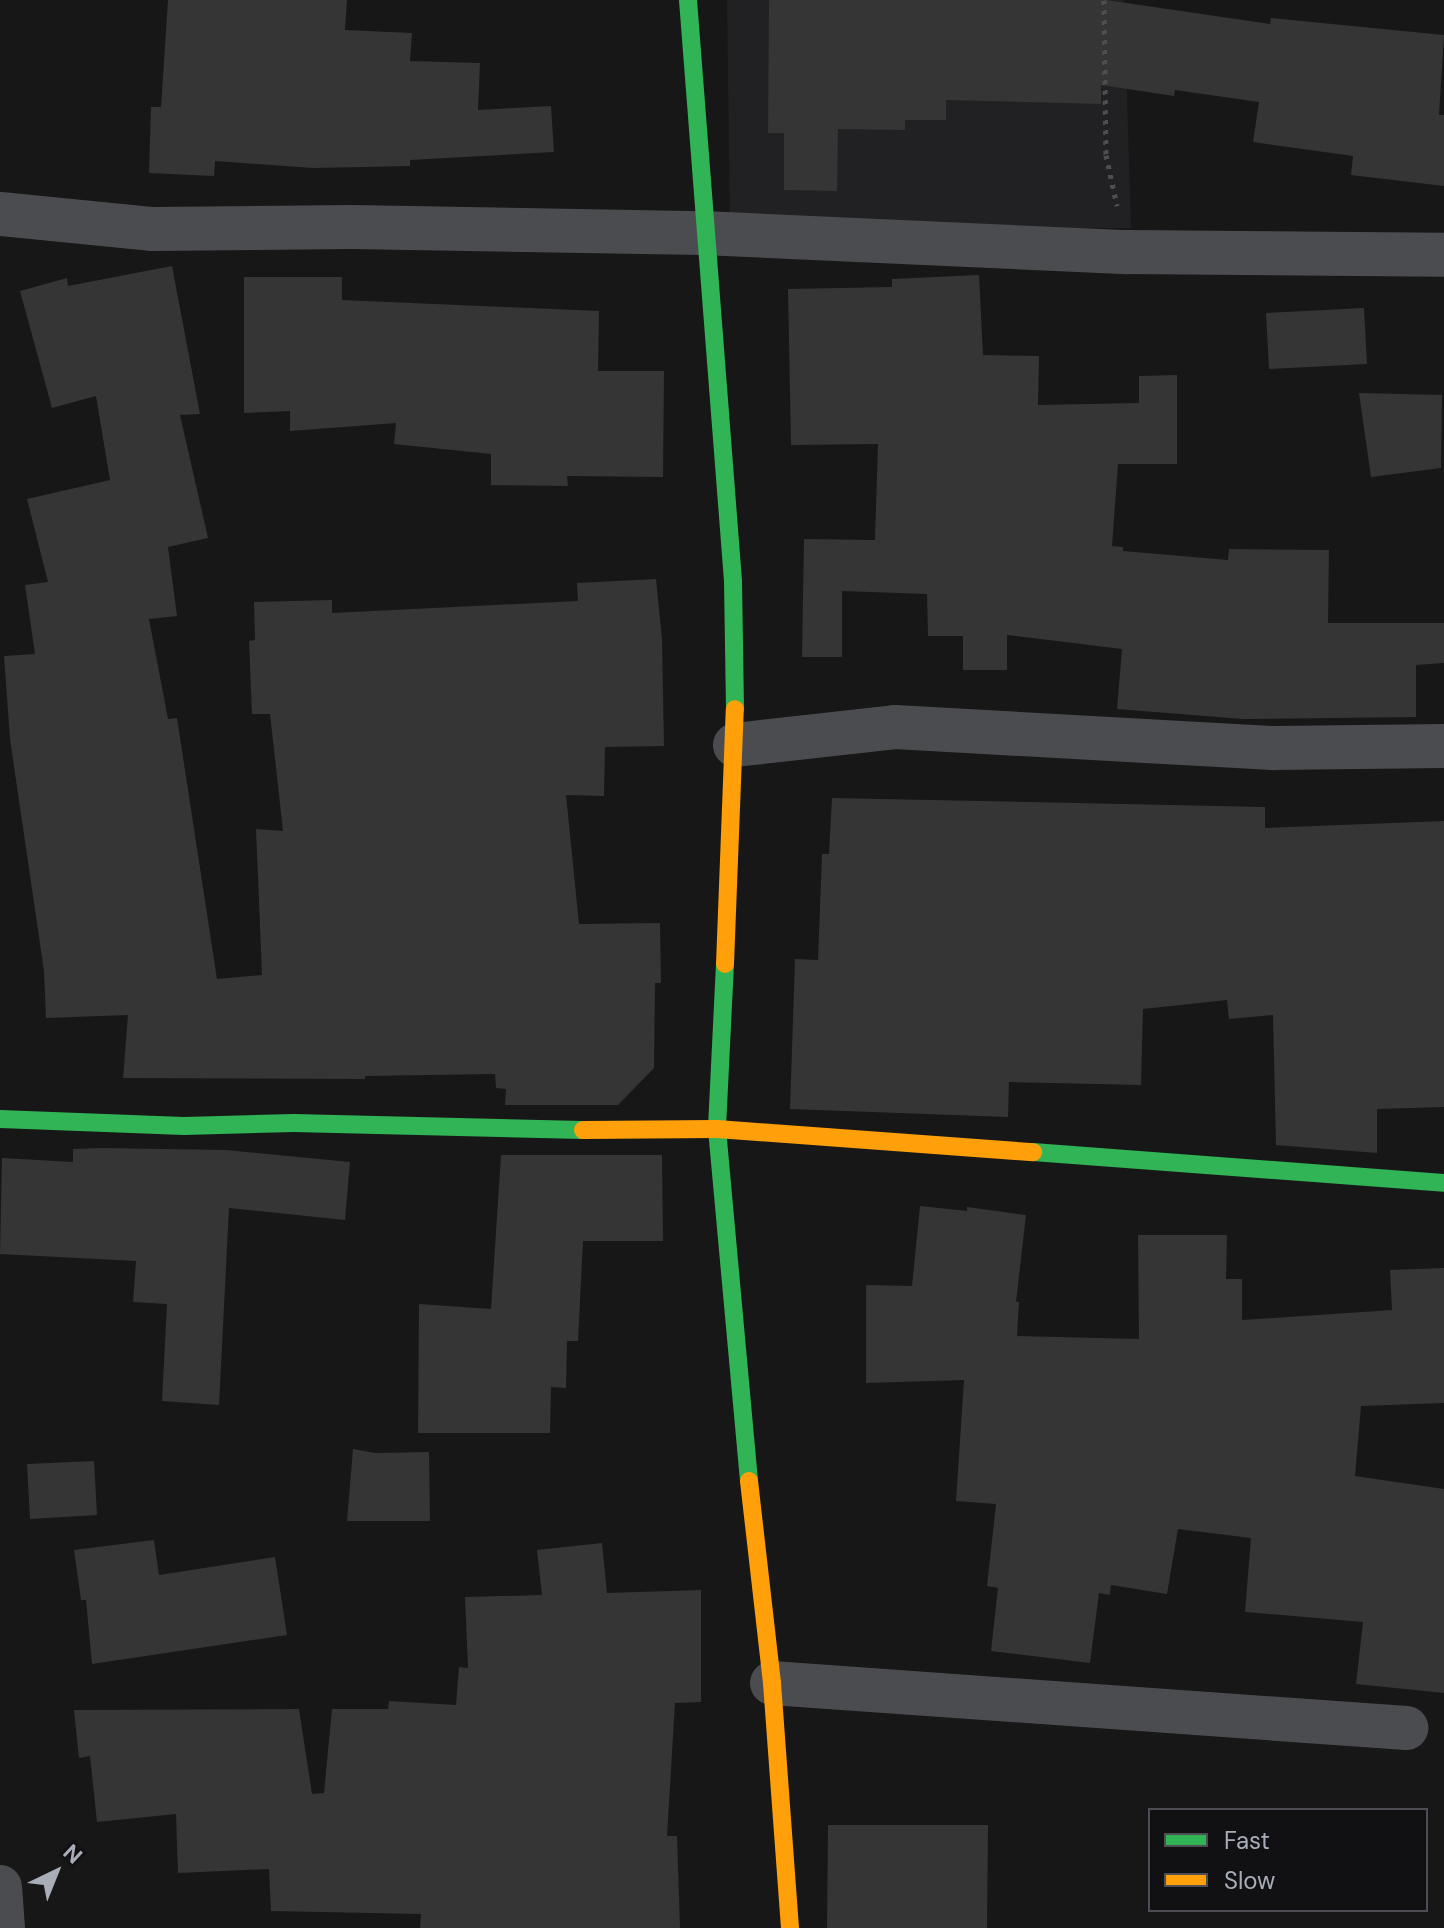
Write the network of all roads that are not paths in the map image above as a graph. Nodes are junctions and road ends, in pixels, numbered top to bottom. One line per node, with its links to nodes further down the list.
1 (688, 0): 3 (street)
2 (0, 214): 3 (street)
3 (703, 233): 4 (street); 5 (street)
4 (1444, 255)
5 (735, 745): 6 (street); 8 (street)
6 (1444, 746)
7 (0, 1119): 8 (street)
8 (717, 1129): 9 (street); 10 (street)
9 (1444, 1183)
10 (772, 1683): 11 (street); 14 (street)
11 (1406, 1728)
12 (0, 1887): 13 (street)
13 (3, 1928)
14 (790, 1928)

